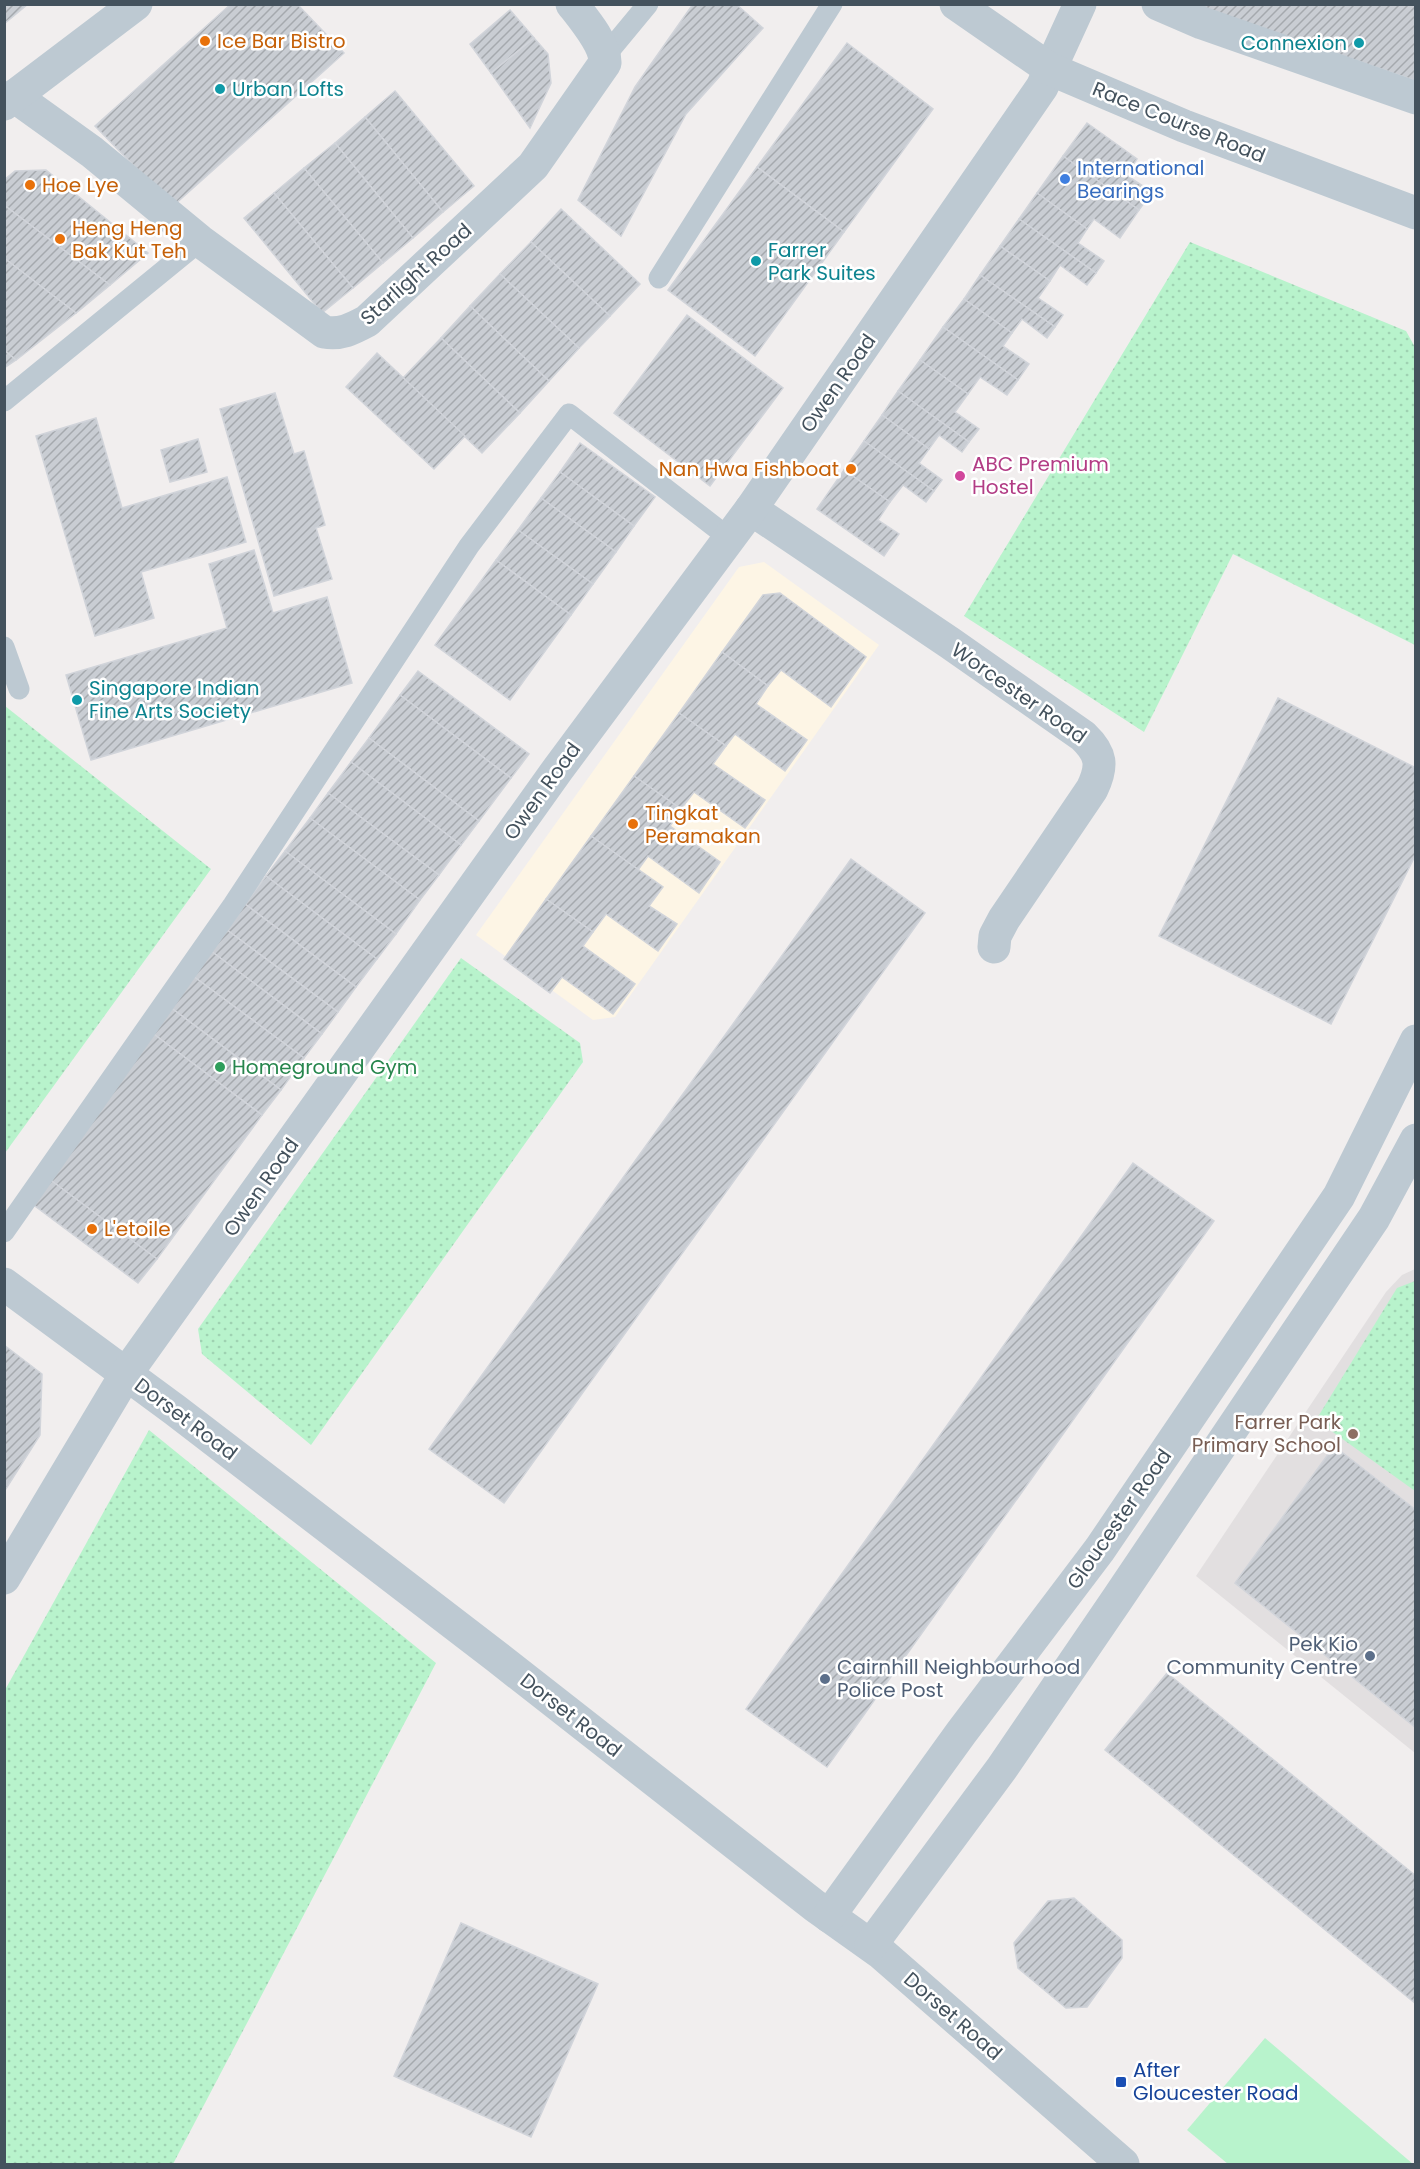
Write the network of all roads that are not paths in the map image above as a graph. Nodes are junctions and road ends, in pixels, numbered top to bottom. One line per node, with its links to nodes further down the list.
1 (136, 4): 11 (street)
2 (572, 4): 8 (street)
3 (648, 4): 8 (lane, Starlight Road)
4 (832, 4): 14 (lane)
5 (956, 4): 9 (street, Race Course Road)
6 (1080, 4): 9 (street, Owen Road)
7 (1158, 4): 10 (street)
8 (605, 56): 13 (street, Starlight Road)
9 (1050, 69): 12 (street, Race Course Road); 16 (street, Owen Road)
10 (1416, 98)
11 (10, 100): 13 (street, Starlight Road)
12 (1416, 213)
13 (200, 241): 15 (lane)
14 (659, 278)
15 (4, 401)
16 (751, 509): 17 (street, Owen Road); 20 (street, Worcester Road)
17 (729, 538): 24 (lane); 26 (street, Owen Road)
18 (4, 647): 19 (lane)
19 (19, 689)
20 (994, 947)
21 (1416, 1041): 22 (street, Gloucester Road)
22 (1374, 1124): 23 (street); 28 (street, Gloucester Road)
23 (1414, 1146): 29 (street)
24 (4, 1232)
25 (4, 1284): 26 (street, Dorset Road)
26 (126, 1374): 27 (street, Owen Road); 28 (street, Dorset Road)
27 (4, 1578)
28 (829, 1916): 29 (street, Dorset Road)
29 (871, 1946): 30 (street, Dorset Road)
30 (1124, 2164)

